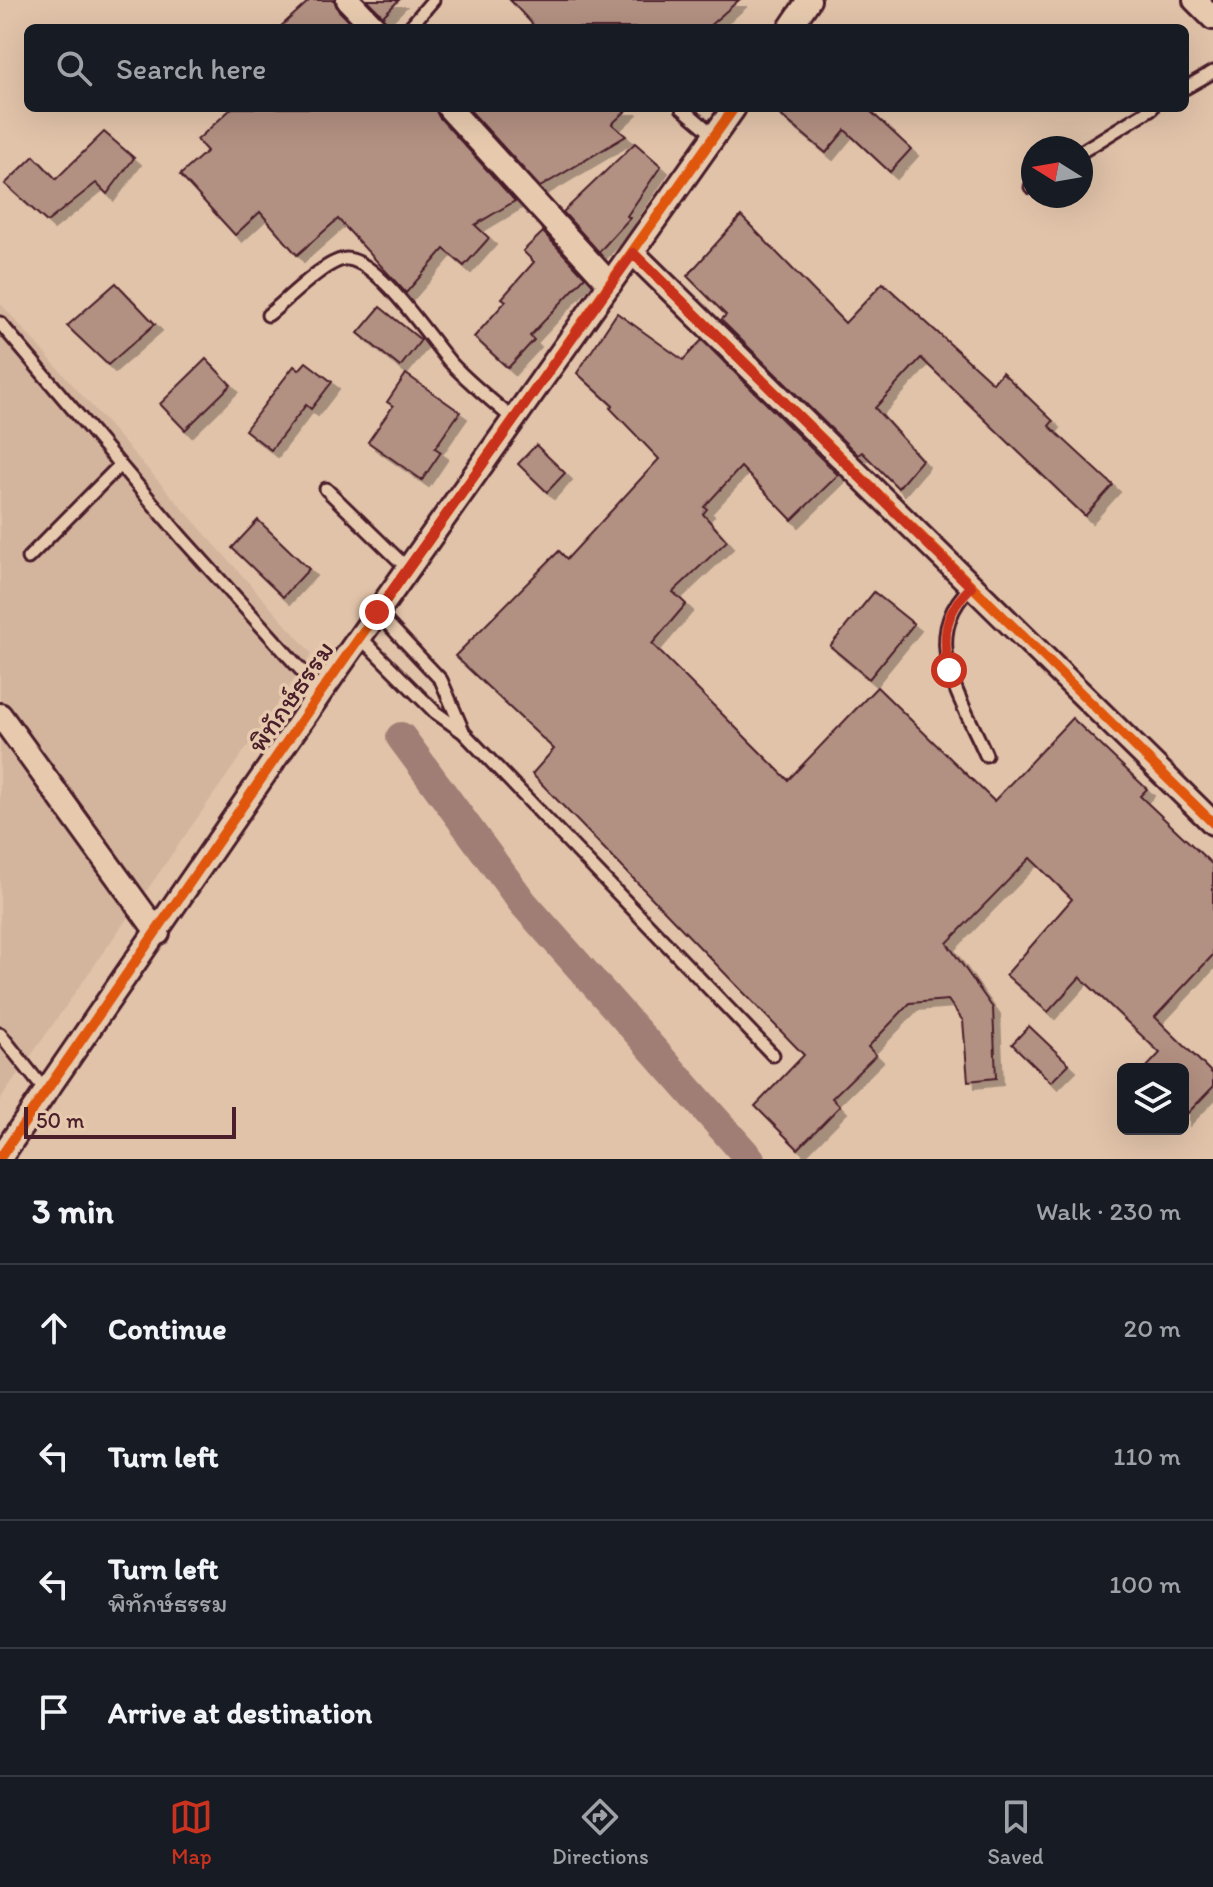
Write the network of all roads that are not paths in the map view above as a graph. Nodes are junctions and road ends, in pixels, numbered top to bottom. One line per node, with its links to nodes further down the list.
1 (348, 0): 6 (street)
2 (433, 0): 7 (lane)
3 (809, 0): 8 (street)
4 (1195, 0): 5 (street)
5 (1213, 18)
6 (371, 24)
7 (412, 24)
8 (793, 24)
9 (1213, 72): 10 (lane)
10 (1189, 86)
11 (453, 112): 18 (street)
12 (687, 112): 15 (lane)
13 (731, 112): 15 (street, พิทักษ์ธรรม)
14 (1146, 112): 16 (lane)
15 (715, 136): 17 (street, พิทักษ์ธรรม)
16 (1093, 145)
17 (633, 253): 18 (street, พิทักษ์ธรรม); 26 (street)
18 (610, 284): 21 (street, พิทักษ์ธรรม)
19 (268, 315): 21 (lane)
20 (0, 323): 22 (lane)
21 (514, 420): 25 (street, พิทักษ์ธรรม)
22 (120, 465): 24 (lane); 29 (lane)
23 (326, 489): 25 (lane)
24 (28, 558)
25 (408, 569): 27 (street, พิทักษ์ธรรม)
26 (971, 587): 32 (lane); 33 (street)
27 (377, 612): 28 (street, พิทักษ์ธรรม); 31 (lane)
28 (360, 637): 29 (street, พิทักษ์ธรรม); 31 (lane)
29 (321, 692): 34 (street, พิทักษ์ธรรม)
30 (0, 715): 34 (street)
31 (463, 732): 36 (lane)
32 (986, 755)
33 (1213, 823)
34 (158, 933): 37 (street, พิทักษ์ธรรม)
35 (0, 1034): 37 (lane)
36 (773, 1055)
37 (47, 1092): 38 (street, พิทักษ์ธรรม)
38 (0, 1158)

